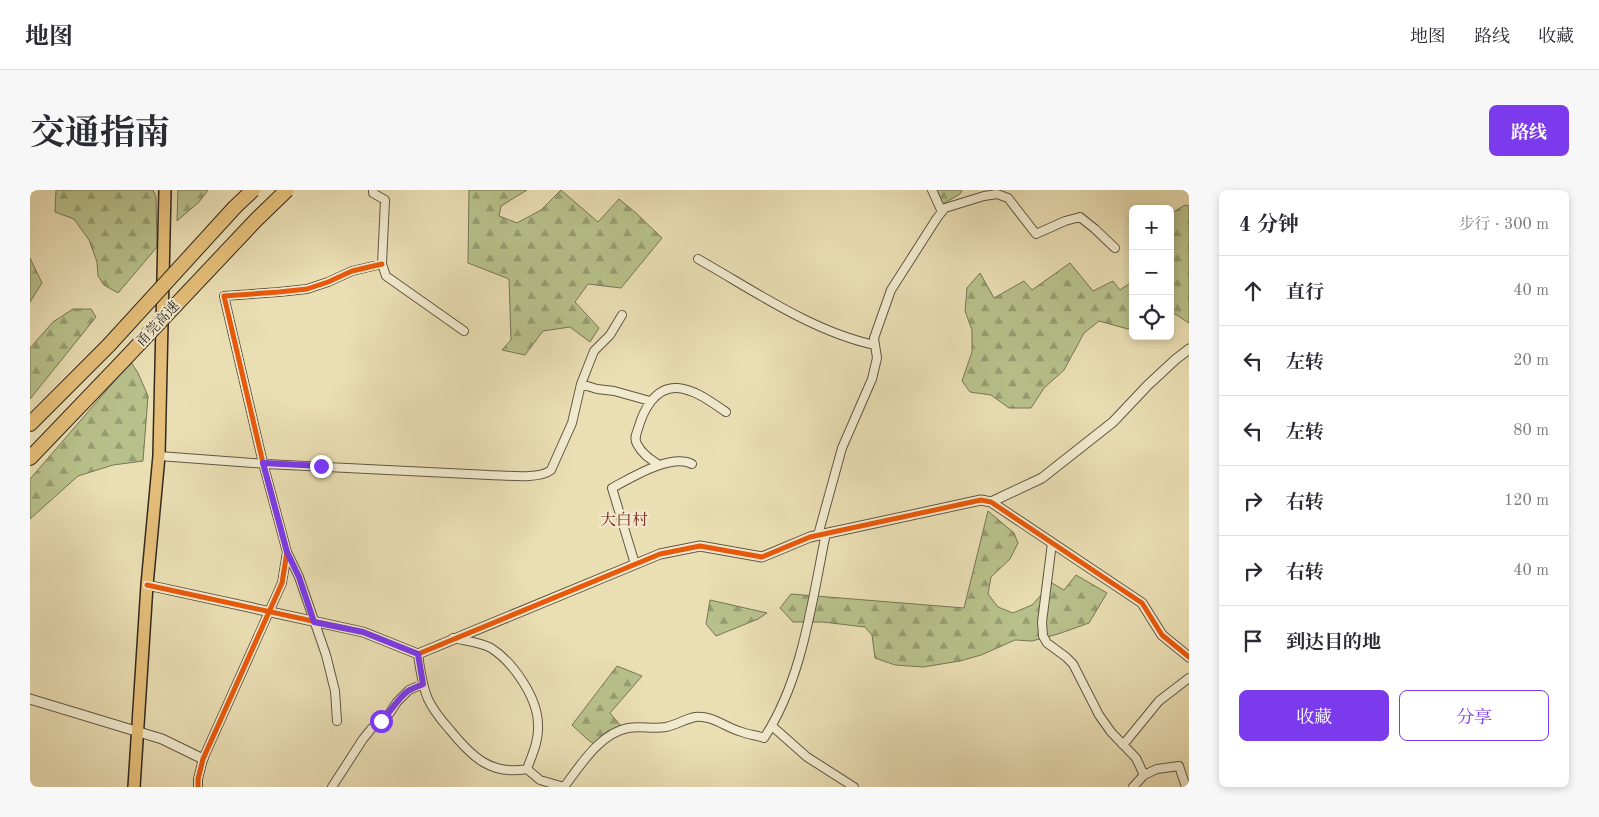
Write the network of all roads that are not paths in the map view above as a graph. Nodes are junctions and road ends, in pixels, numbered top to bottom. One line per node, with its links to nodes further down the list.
1 (165, 190): 18 (main road)
2 (253, 190): 17 (highway, 甬莞高速, bridge)
3 (287, 190): 19 (highway, 甬莞高速, bridge)
4 (373, 190): 9 (street)
5 (932, 190): 6 (street)
6 (942, 212): 7 (street); 12 (street)
7 (1115, 248)
8 (698, 258): 12 (street)
9 (382, 264): 11 (street); 20 (street)
10 (622, 315): 14 (street)
11 (464, 330)
12 (875, 346): 24 (street)
13 (1189, 349): 23 (street)
14 (581, 384): 15 (street); 20 (street)
15 (650, 402): 16 (street); 22 (street)
16 (726, 412)
17 (30, 424)
18 (159, 456): 20 (street); 28 (main road)
19 (30, 458)
20 (263, 463): 26 (street)
21 (692, 464): 22 (street)
22 (659, 465): 27 (street)
23 (991, 502): 24 (street); 25 (street)
24 (822, 534): 27 (street); 38 (street)
25 (1052, 543): 33 (street); 40 (street)
26 (287, 552): 29 (street); 30 (street)
27 (635, 564): 31 (street)
28 (147, 585): 29 (street); 39 (main road)
29 (268, 612): 30 (street); 41 (street)
30 (314, 622): 32 (street); 37 (street)
31 (453, 638): 32 (street); 42 (street)
32 (418, 654): 35 (street)
33 (1189, 657)
34 (1188, 681): 40 (street)
35 (423, 684): 42 (street); 46 (street)
36 (30, 699): 39 (street)
37 (337, 721)
38 (772, 726): 47 (street); 48 (street)
39 (138, 732): 41 (street); 44 (main road)
40 (1123, 745): 43 (street)
41 (203, 759): 45 (street)
42 (527, 770): 47 (street)
43 (1144, 775): 49 (street); 50 (street)
44 (134, 787)
45 (198, 787)
46 (332, 787)
47 (564, 787)
48 (854, 787)
49 (1133, 787)
50 (1186, 787)

